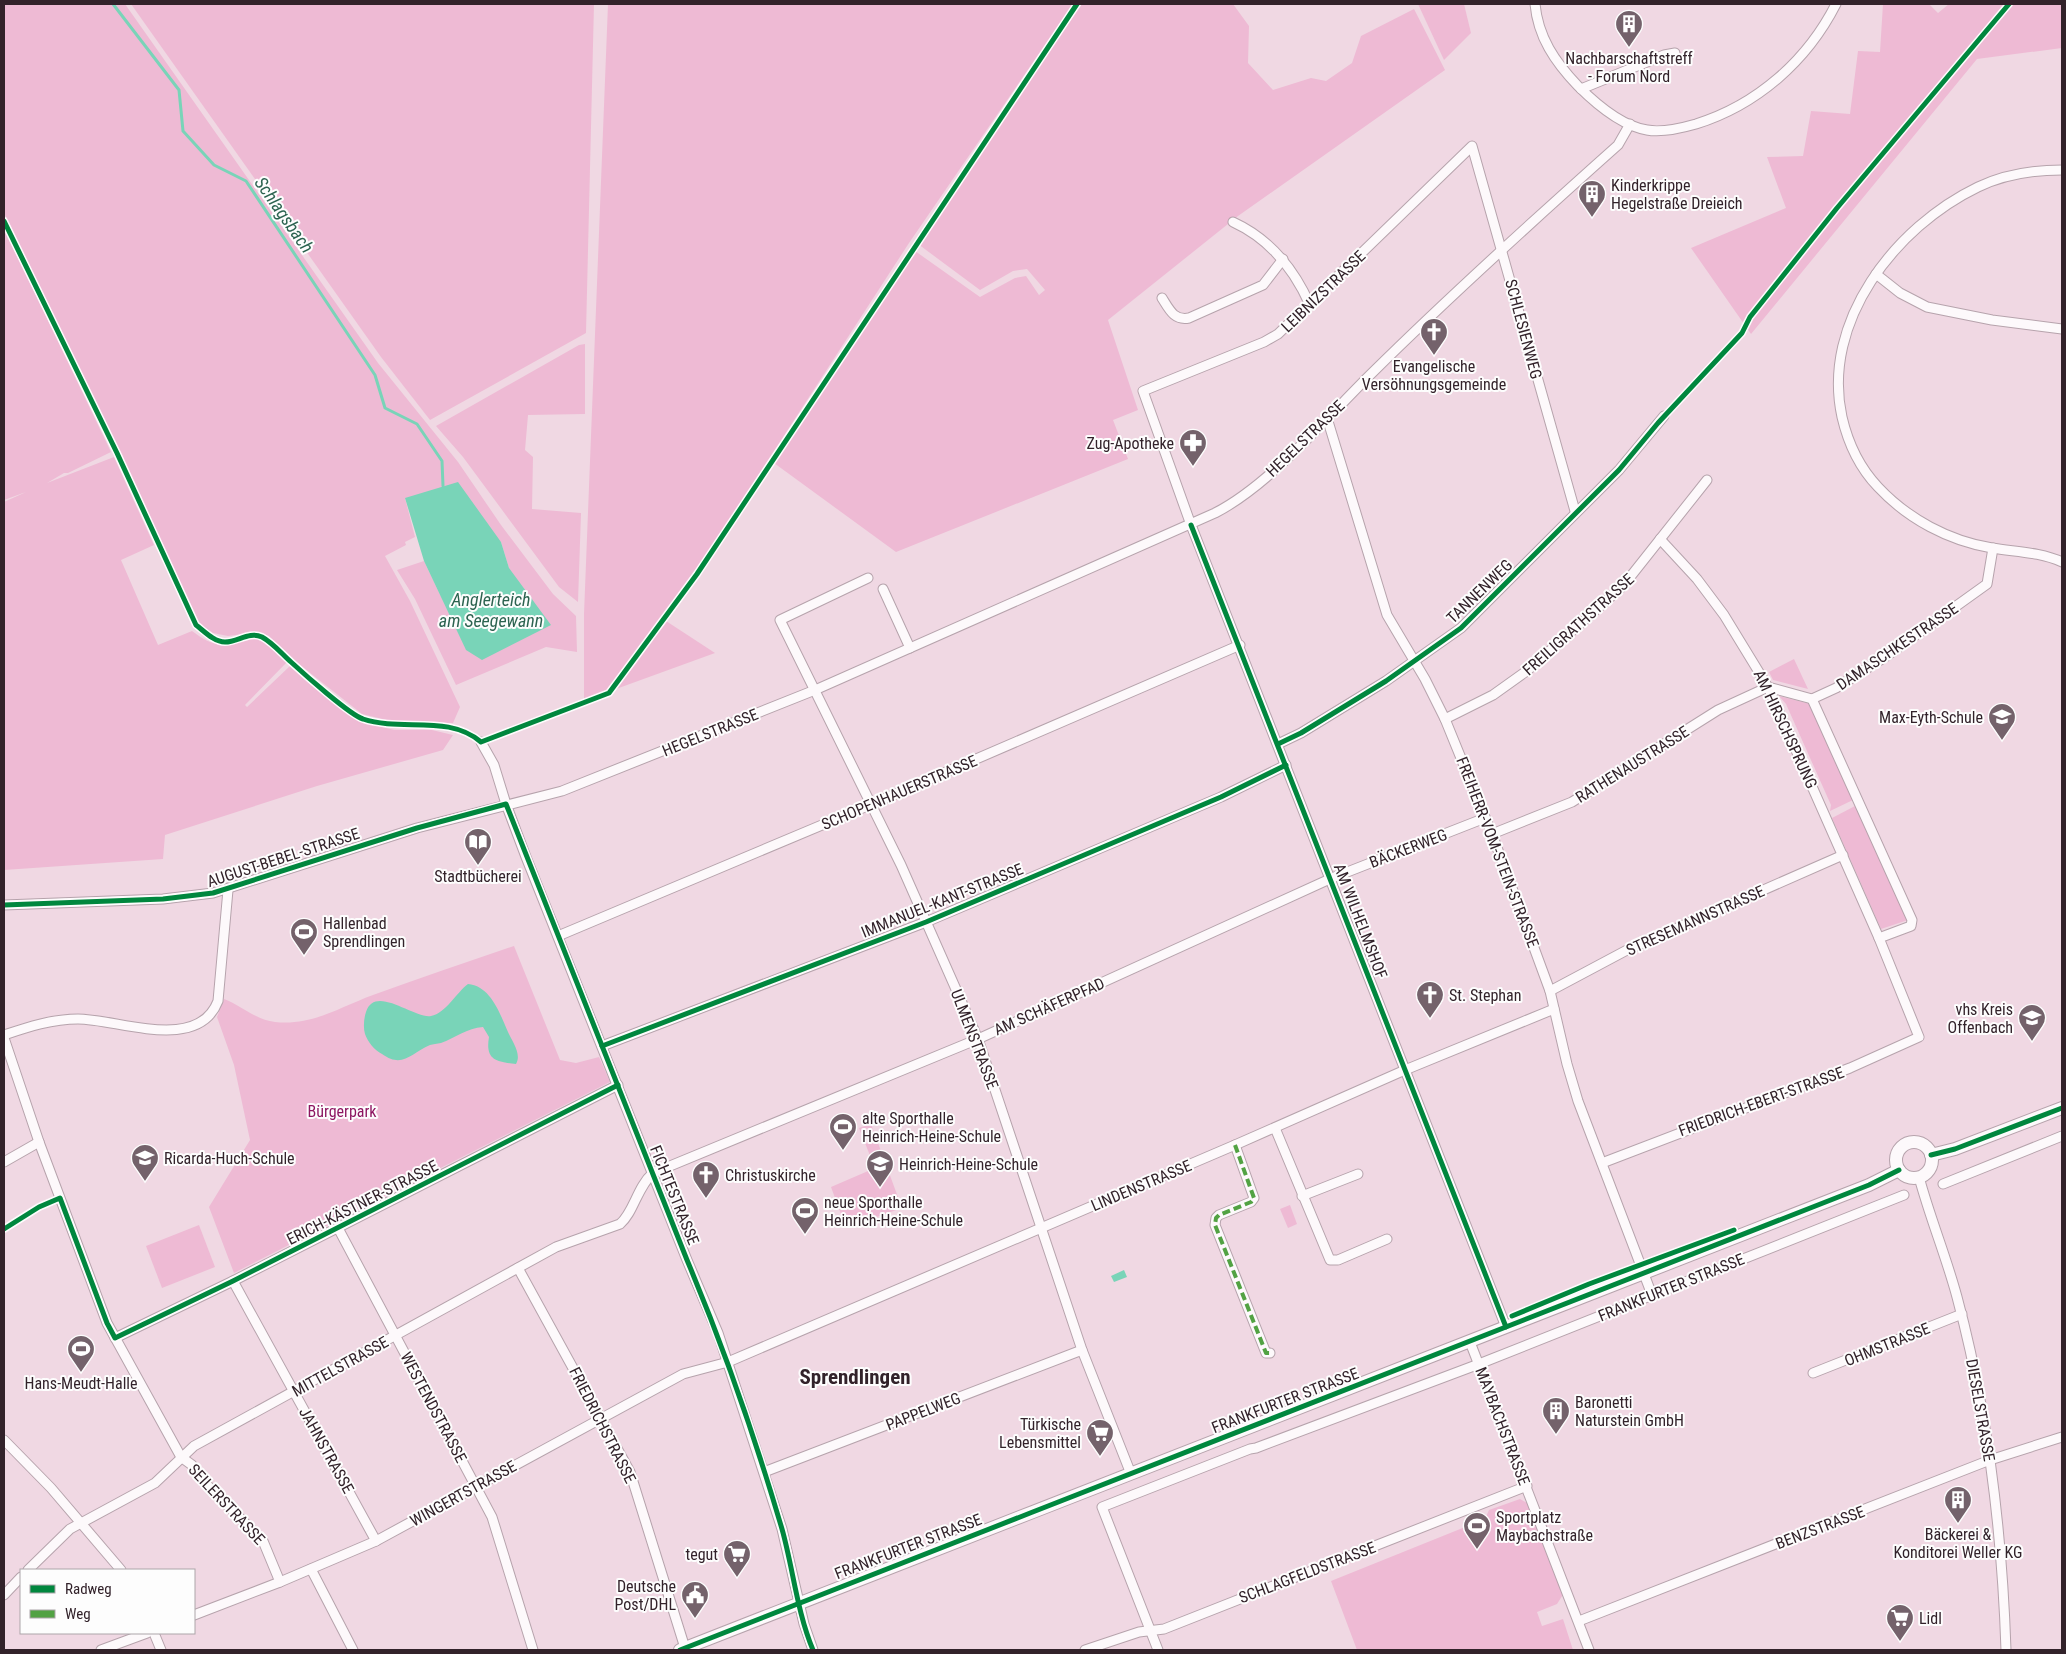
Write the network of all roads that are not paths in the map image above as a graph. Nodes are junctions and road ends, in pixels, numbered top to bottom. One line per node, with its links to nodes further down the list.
1 (1535, 4): 4 (street)
2 (1836, 4): 5 (street)
3 (1675, 53): 4 (street)
4 (1581, 89): 5 (street)
5 (1630, 124): 9 (street, HEGELSTRASSE)
6 (1472, 146): 9 (street, SCHLESIENWEG); 13 (street, LEIBNIZSTRASSE)
7 (2062, 170): 11 (street)
8 (1233, 222): 10 (street)
9 (1502, 250): 17 (street, HEGELSTRASSE); 19 (street, SCHLESIENWEG)
10 (1282, 260): 12 (street); 13 (street)
11 (1876, 274): 14 (street); 22 (street)
12 (1162, 298)
13 (1310, 305): 15 (street, LEIBNIZSTRASSE)
14 (2062, 328)
15 (1143, 391): 20 (street, AM WILHELMSHOF)
16 (1664, 416): 19 (street, TANNENWEG)
17 (1327, 418): 20 (street, HEGELSTRASSE); 28 (street, FREIHERR-VOM-STEIN-STRASSE)
18 (1707, 480): 21 (street, FREILIGRATHSTRASSE)
19 (1576, 512): 28 (street, TANNENWEG)
20 (1191, 525): 26 (street, AM WILHELMSHOF); 27 (street, HEGELSTRASSE)
21 (1660, 539): 29 (street, AM HIRSCHSPRUNG); 32 (street, FREILIGRATHSTRASSE)
22 (1994, 548): 23 (street); 31 (street, DAMASCHKESTRASSE)
23 (2062, 562)
24 (868, 578): 30 (street, ULMENSTRASSE)
25 (883, 589): 27 (street)
26 (1240, 645): 34 (street, AM WILHELMSHOF); 37 (street, SCHOPENHAUERSTRASSE)
27 (910, 648): 30 (street, HEGELSTRASSE)
28 (1415, 661): 32 (street, FREIHERR-VOM-STEIN-STRASSE); 34 (street, TANNENWEG)
29 (1768, 687): 31 (street); 39 (street, RATHENAUSTRASSE); 40 (street, AM HIRSCHSPRUNG)
30 (815, 690): 36 (street, HEGELSTRASSE); 37 (street, ULMENSTRASSE)
31 (1812, 699): 46 (street)
32 (1446, 719): 38 (street, FREIHERR-VOM-STEIN-STRASSE)
33 (481, 742): 36 (street, FICHTESTRASSE)
34 (1278, 744): 35 (street, AM WILHELMSHOF)
35 (1286, 765): 41 (street, AM WILHELMSHOF); 44 (street, IMMANUEL-KANT-STRASSE)
36 (506, 804): 42 (street, AUGUST-BEBEL-STRASSE); 45 (street, FICHTESTRASSE)
37 (872, 804): 44 (street, ULMENSTRASSE); 45 (street, SCHOPENHAUERSTRASSE)
38 (1485, 818): 39 (street, FREIHERR-VOM-STEIN-STRASSE); 41 (street, BÄCKERWEG)
39 (1492, 834): 47 (street, FREIHERR-VOM-STEIN-STRASSE)
40 (1843, 855): 46 (street, AM HIRSCHSPRUNG); 47 (street, STRESEMANNSTRASSE)
41 (1332, 878): 51 (street, AM SCHÄFERPFAD); 53 (street, AM WILHELMSHOF)
42 (228, 890): 43 (street, AUGUST-BEBEL-STRASSE); 49 (street)
43 (4, 905)
44 (926, 922): 51 (street, ULMENSTRASSE); 52 (street, IMMANUEL-KANT-STRASSE)
45 (558, 936): 52 (street, FICHTESTRASSE)
46 (1879, 938): 50 (street, AM HIRSCHSPRUNG)
47 (1550, 991): 48 (street, FREIHERR-VOM-STEIN-STRASSE)
48 (1554, 1009): 53 (street, LINDENSTRASSE); 62 (street, FREIHERR-VOM-STEIN-STRASSE)
49 (4, 1036): 58 (street, SEILERSTRASSE)
50 (1919, 1037): 62 (street, FRIEDRICH-EBERT-STRASSE)
51 (978, 1039): 64 (street, AM SCHÄFERPFAD); 71 (street, ULMENSTRASSE)
52 (602, 1046): 54 (street, FICHTESTRASSE)
53 (1405, 1070): 56 (street, LINDENSTRASSE); 78 (street, AM WILHELMSHOF)
54 (618, 1085): 64 (street, FICHTESTRASSE); 70 (street, ERICH-KÄSTNER-STRASSE)
55 (2062, 1108): 60 (street)
56 (1275, 1128): 59 (street, LINDENSTRASSE); 69 (street)
57 (2062, 1136): 67 (street)
58 (39, 1142): 61 (street); 80 (street, SEILERSTRASSE)
59 (1235, 1145): 71 (street, LINDENSTRASSE); 83 (street)
60 (1931, 1155): 63 (street); 66 (street)
61 (4, 1162)
62 (1602, 1163): 74 (street, FREIHERR-VOM-STEIN-STRASSE)
63 (1898, 1170): 66 (street); 74 (street, FRANKFURTER STRASSE)
64 (653, 1173): 73 (street, MITTELSTRASSE); 84 (street, FICHTESTRASSE)
65 (1358, 1174): 69 (street)
66 (1919, 1177): 77 (street, DIESELSTRASSE)
67 (1943, 1184)
68 (1904, 1195): 76 (street, FRANKFURTER STRASSE)
69 (1302, 1196): 72 (street)
70 (338, 1228): 75 (street, ERICH-KÄSTNER-STRASSE); 79 (street, WESTENDSTRASSE)
71 (1042, 1228): 82 (street, ULMENSTRASSE); 84 (street, LINDENSTRASSE)
72 (1387, 1239)
73 (518, 1268): 79 (street, MITTELSTRASSE); 88 (street, FRIEDRICHSTRASSE)
74 (1645, 1274): 76 (street, FREIHERR-VOM-STEIN-STRASSE); 78 (street, FRANKFURTER STRASSE)
75 (234, 1281): 80 (street, ERICH-KÄSTNER-STRASSE); 87 (street, JAHNSTRASSE)
76 (1652, 1295): 85 (street, FRANKFURTER STRASSE)
77 (1962, 1314): 86 (street, OHMSTRASSE); 92 (street, DIESELSTRASSE)
78 (1506, 1327): 81 (street, FRANKFURTER STRASSE)
79 (397, 1335): 87 (street, MITTELSTRASSE); 95 (street, WESTENDSTRASSE)
80 (115, 1338): 91 (street, SEILERSTRASSE)
81 (1470, 1342): 85 (street, MAYBACHSTRASSE); 94 (street, FRANKFURTER STRASSE)
82 (1082, 1350): 93 (street, PAPPELWEG); 94 (street, ULMENSTRASSE)
83 (1270, 1353)
84 (728, 1362): 88 (street, WINGERTSTRASSE); 93 (street, FICHTESTRASSE)
85 (1479, 1364): 96 (street, MAYBACHSTRASSE); 108 (street, FRANKFURTER STRASSE)
86 (1813, 1373)
87 (294, 1391): 91 (street, MITTELSTRASSE); 98 (street, JAHNSTRASSE)
88 (602, 1417): 95 (street, WINGERTSTRASSE); 112 (street, FRIEDRICHSTRASSE)
89 (2062, 1437): 92 (street, BENZSTRASSE)
90 (4, 1440): 97 (street)
91 (181, 1457): 97 (street, MITTELSTRASSE); 103 (street, SEILERSTRASSE)
92 (1990, 1460): 107 (street, BENZSTRASSE); 121 (street, DIESELSTRASSE)
93 (764, 1472): 105 (street, FICHTESTRASSE)
94 (1131, 1474): 105 (street, FRANKFURTER STRASSE)
95 (475, 1486): 98 (street, WINGERTSTRASSE); 116 (street, WESTENDSTRASSE)
96 (1527, 1486): 107 (street, MAYBACHSTRASSE); 108 (street, SCHLAGFELDSTRASSE)
97 (81, 1522): 99 (street, MITTELSTRASSE); 100 (street)
98 (376, 1541): 101 (street, WINGERTSTRASSE)
99 (29, 1569)
100 (120, 1569)
101 (310, 1569): 103 (street, WINGERTSTRASSE); 115 (street)
102 (20, 1578): 104 (street)
103 (280, 1582): 106 (street, WINGERTSTRASSE)
104 (4, 1595)
105 (800, 1602): 111 (street, FRANKFURTER STRASSE); 117 (street, FICHTESTRASSE)
106 (195, 1615)
107 (1579, 1621): 120 (street, MAYBACHSTRASSE)
108 (1151, 1632): 118 (street, SCHLAGFELDSTRASSE); 119 (street)
109 (144, 1634): 113 (street)
110 (154, 1634): 114 (street)
111 (699, 1647): 112 (street, FRANKFURTER STRASSE)
112 (683, 1649)
113 (101, 1650)
114 (161, 1650)
115 (354, 1650)
116 (533, 1650)
117 (813, 1650)
118 (1085, 1650)
119 (1158, 1650)
120 (1589, 1650)
121 (2006, 1650)

